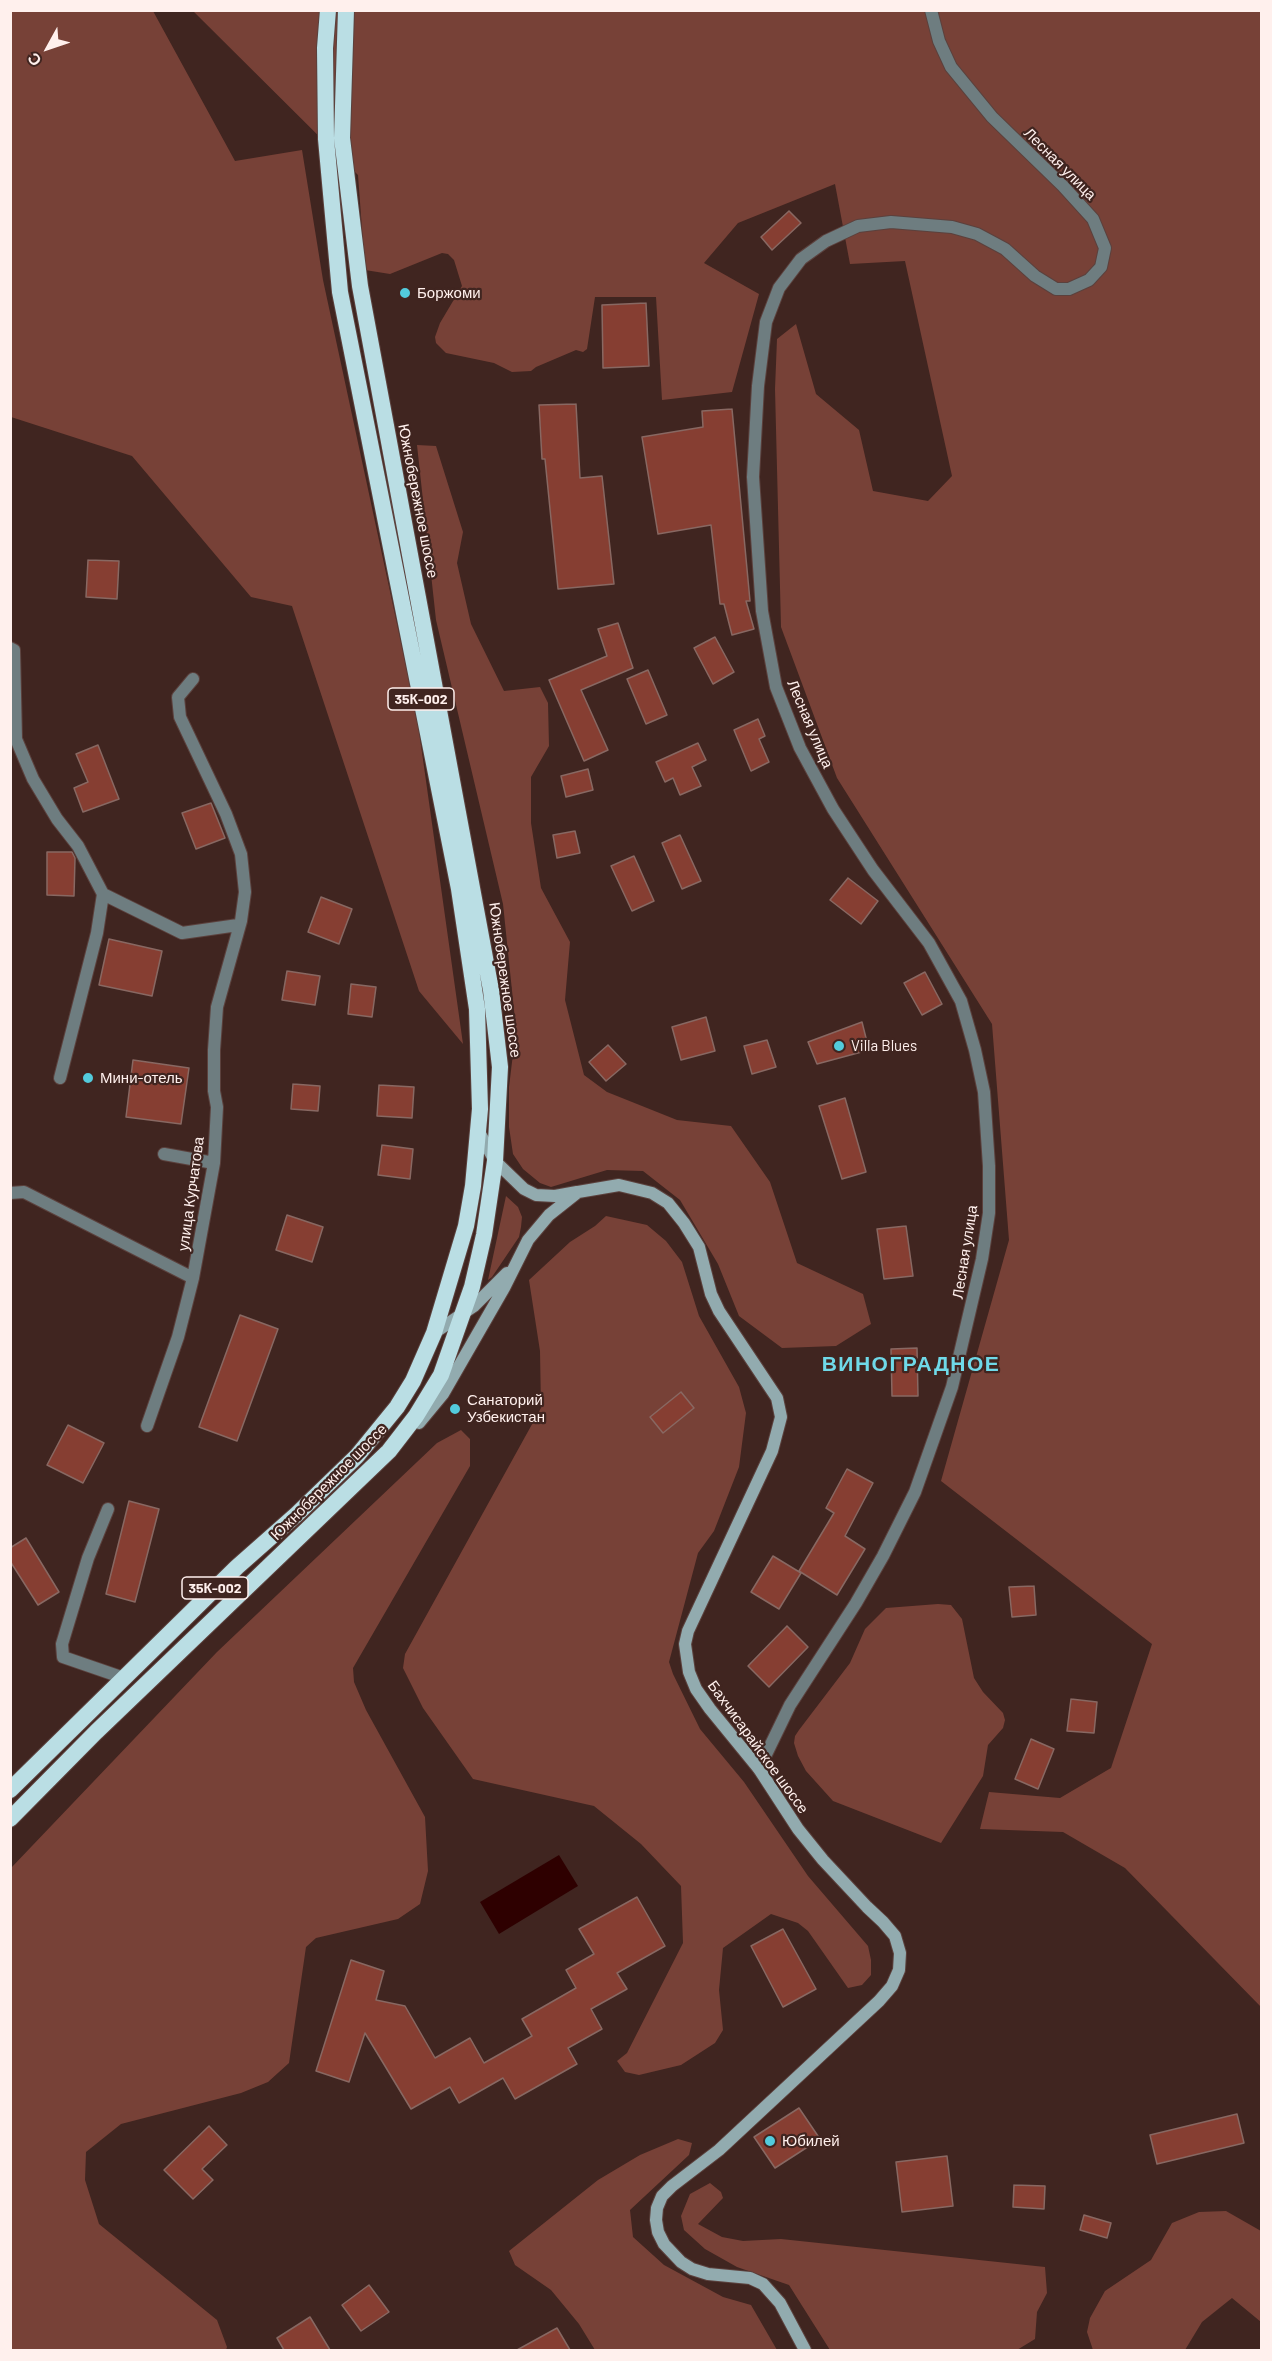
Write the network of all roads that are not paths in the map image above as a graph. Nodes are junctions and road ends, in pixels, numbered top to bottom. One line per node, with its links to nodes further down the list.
1 (328, 10): 5 (highway, Южнобережное шоссе / 35К-002)
2 (346, 10): 4 (highway, Южнобережное шоссе / 35К-002)
3 (931, 10): 24 (street, Лесная улица)
4 (360, 286): 5 (highway); 13 (highway, Южнобережное шоссе / 35К-002)
5 (340, 292): 11 (highway, Южнобережное шоссе / 35К-002)
6 (10, 648): 8 (street)
7 (193, 679): 9 (street, улица Курчатова)
8 (103, 894): 9 (street); 10 (street)
9 (238, 925): 14 (street, улица Курчатова)
10 (60, 1078)
11 (479, 1132): 13 (main road); 19 (highway, Южнобережное шоссе / 35К-002)
12 (164, 1154): 14 (street)
13 (495, 1161): 15 (main road); 21 (highway, Южнобережное шоссе / 35К-002)
14 (214, 1163): 18 (street, улица Курчатова)
15 (578, 1192): 17 (main road, Бахчисарайское шоссе); 24 (main road, Бахчисарайское шоссе)
16 (10, 1193): 18 (street)
17 (514, 1265): 19 (main road); 21 (main road, Бахчисарайское шоссе)
18 (193, 1278): 20 (street, улица Курчатова)
19 (434, 1333): 23 (highway, Южнобережное шоссе / 35К-002)
20 (147, 1426)
21 (389, 1451): 26 (highway, Южнобережное шоссе)
22 (108, 1509): 23 (street)
23 (124, 1678): 25 (highway, Южнобережное шоссе / 35К-002)
24 (759, 1769): 27 (main road, Бахчисарайское шоссе)
25 (10, 1790)
26 (10, 1819)
27 (805, 2350)

